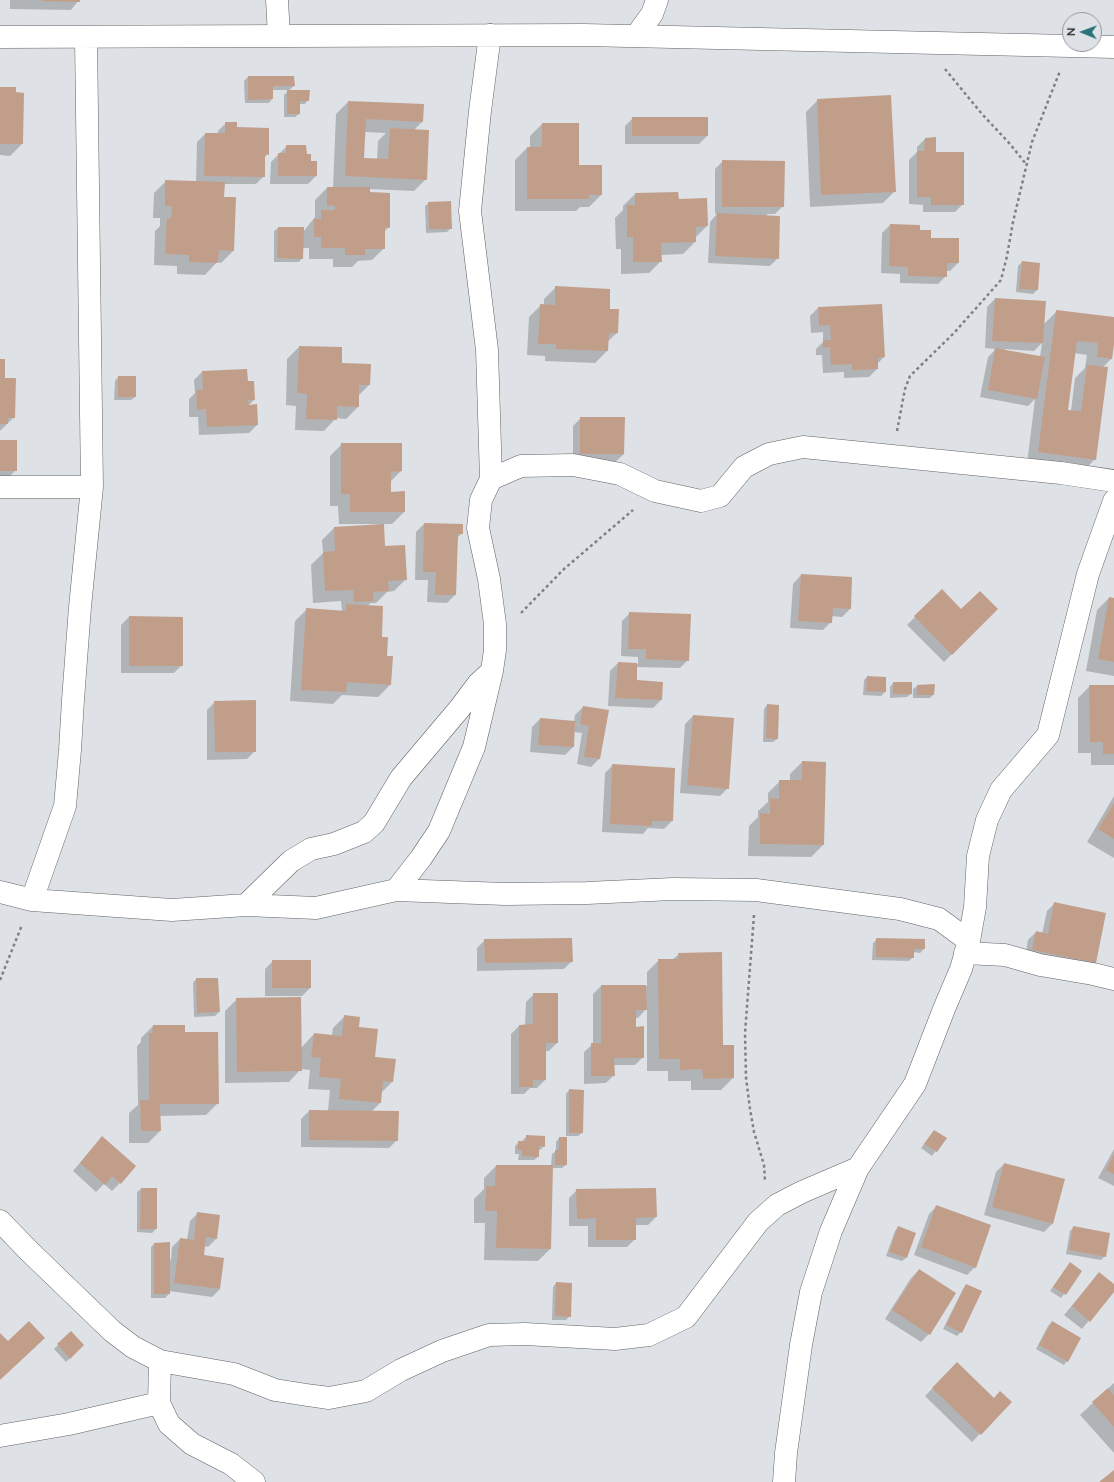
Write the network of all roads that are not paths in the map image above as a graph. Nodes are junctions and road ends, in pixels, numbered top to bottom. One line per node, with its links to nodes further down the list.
1 (277, 0): 4 (street)
2 (657, 0): 5 (street)
3 (490, 35): 4 (street); 5 (street); 9 (street)
4 (279, 36): 7 (street)
5 (636, 36): 8 (street)
6 (0, 37): 7 (street)
7 (86, 37): 11 (street)
8 (1114, 47)
9 (491, 480): 10 (street); 14 (street)
10 (1114, 481)
11 (92, 487): 12 (street); 17 (street)
12 (0, 488)
13 (1114, 501): 19 (street)
14 (492, 671): 15 (street); 18 (street)
15 (396, 890): 18 (street); 19 (street)
16 (0, 892): 17 (street)
17 (33, 900): 18 (street)
18 (246, 906)
19 (967, 947): 20 (street); 21 (street)
20 (1114, 979)
21 (858, 1168): 23 (street); 27 (street)
22 (0, 1221): 23 (street)
23 (160, 1361): 24 (street)
24 (159, 1403): 25 (street); 26 (street)
25 (0, 1436)
26 (254, 1482)
27 (784, 1482)

